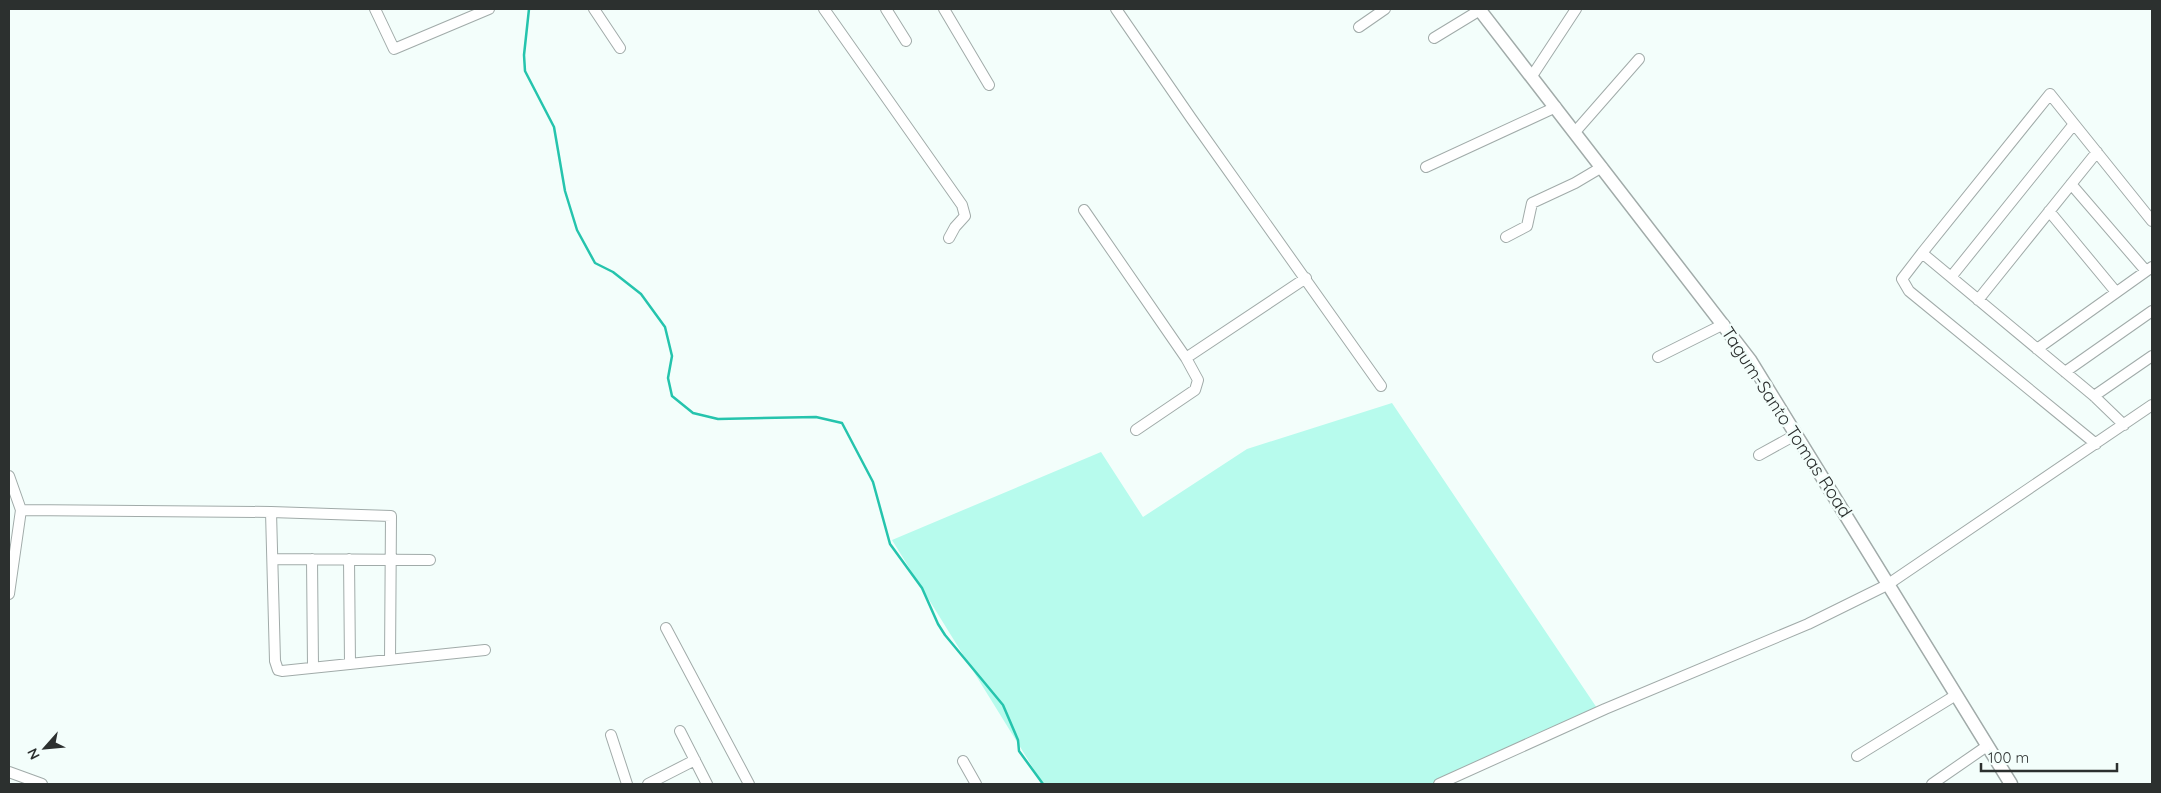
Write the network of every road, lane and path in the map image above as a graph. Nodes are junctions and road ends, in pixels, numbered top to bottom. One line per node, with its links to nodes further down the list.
1 (374, 9): 2 (street)
2 (489, 9)
3 (594, 9): 14 (street)
4 (824, 9): 29 (street)
5 (886, 9): 13 (street)
6 (944, 9): 17 (street)
7 (1116, 9): 33 (street)
8 (1385, 9): 11 (street)
9 (1480, 9): 12 (street); 16 (main road, Tagum-Santo Tomas Road)
10 (1576, 9): 16 (street)
11 (1359, 27)
12 (1434, 38)
13 (906, 40)
14 (620, 48)
15 (1640, 59): 20 (street)
16 (1532, 76): 18 (main road, Tagum-Santo Tomas Road)
17 (990, 85)
18 (1556, 107): 20 (main road, Tagum-Santo Tomas Road); 22 (street)
19 (2074, 124): 21 (street); 30 (street); 32 (street)
20 (1575, 132): 23 (main road, Tagum-Santo Tomas Road)
21 (2097, 152): 24 (street); 27 (street)
22 (1426, 167)
23 (1602, 167): 28 (street); 37 (main road, Tagum-Santo Tomas Road)
24 (2071, 184): 26 (street); 31 (street)
25 (1084, 210): 40 (street)
26 (2049, 211): 34 (street); 35 (street)
27 (2152, 221)
28 (1506, 236)
29 (949, 238)
30 (1922, 253): 32 (street); 49 (street)
31 (2149, 269): 34 (street)
32 (1950, 277): 35 (street)
33 (1306, 278): 40 (street); 43 (street)
34 (2116, 292): 38 (street)
35 (1978, 300): 38 (street)
36 (2152, 311): 42 (street)
37 (1724, 324): 41 (street); 48 (main road, Tagum-Santo Tomas Road)
38 (2037, 349): 42 (street)
39 (2152, 356): 44 (street)
40 (1186, 358): 47 (street)
41 (1658, 358)
42 (2065, 372): 44 (street)
43 (1381, 386)
44 (2094, 396): 46 (street)
45 (2152, 405): 46 (street)
46 (2124, 424): 49 (street)
47 (1136, 430)
48 (1797, 434): 50 (street); 59 (main road, Tagum-Santo Tomas Road)
49 (2096, 444): 59 (street)
50 (1759, 456)
51 (9, 476): 52 (street)
52 (21, 510): 53 (street); 60 (street)
53 (271, 512): 54 (street); 55 (street)
54 (391, 558): 57 (street); 58 (street); 63 (street)
55 (274, 559): 56 (street); 65 (street)
56 (312, 559): 57 (street); 65 (street)
57 (349, 559): 64 (street)
58 (430, 560)
59 (1888, 585): 66 (main road, Tagum-Santo Tomas Road); 80 (street)
60 (9, 594)
61 (666, 628): 78 (street)
62 (485, 650): 63 (street)
63 (390, 660): 64 (street)
64 (350, 664): 65 (street)
65 (313, 667)
66 (1956, 695): 69 (main road, Tagum-Santo Tomas Road); 70 (street)
67 (680, 731): 71 (street)
68 (611, 735): 75 (street)
69 (1987, 746): 81 (street); 82 (main road, Tagum-Santo Tomas Road)
70 (1857, 756)
71 (695, 760): 76 (street); 77 (street)
72 (963, 761): 79 (street)
73 (9, 772): 74 (street)
74 (42, 784)
75 (627, 784)
76 (648, 784)
77 (707, 784)
78 (749, 784)
79 (976, 784)
80 (1439, 784)
81 (1932, 784)
82 (2011, 784)

